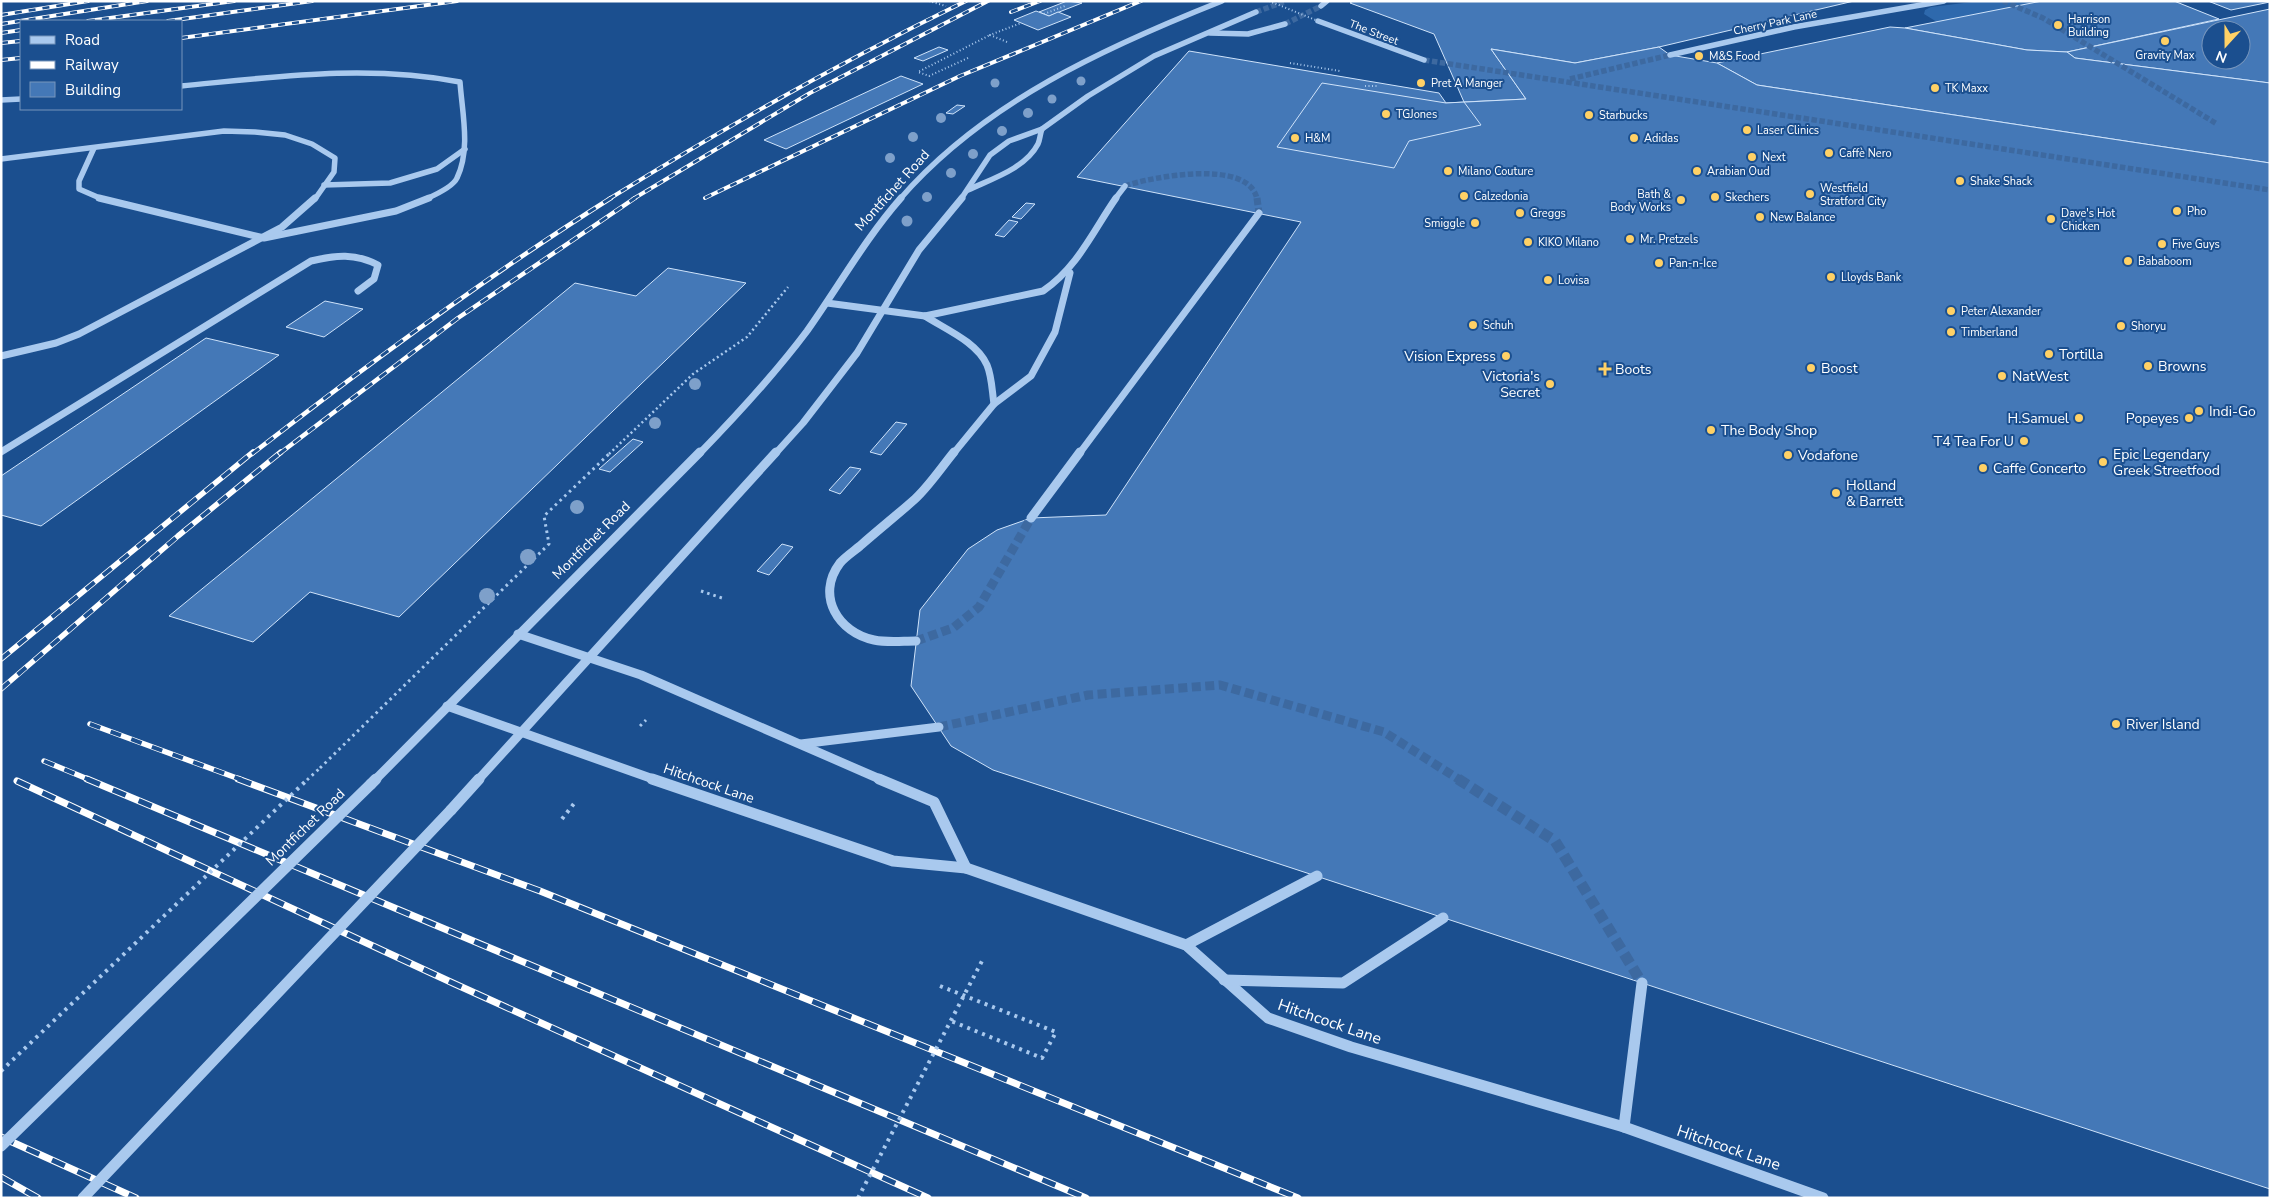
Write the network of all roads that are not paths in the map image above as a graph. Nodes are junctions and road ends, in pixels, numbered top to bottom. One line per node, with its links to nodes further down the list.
1 (1222, 1): 25 (street, Montfichet Road)
2 (1327, 1): 4 (street)
3 (1944, 1): 9 (street, Cherry Park Lane)
4 (1321, 6)
5 (1256, 12): 8 (street)
6 (1318, 21): 10 (street, The Street)
7 (1285, 24): 8 (street)
8 (1208, 33): 14 (street)
9 (1670, 55)
10 (1424, 60)
11 (182, 86): 16 (street)
12 (20, 99): 13 (street)
13 (1, 100)
14 (1042, 129): 20 (street); 20 (street)
15 (94, 148): 17 (street); 18 (street); 22 (street)
16 (465, 149): 18 (street); 22 (street)
17 (1, 159)
18 (324, 185): 22 (street)
19 (1125, 186): 23 (street)
20 (968, 190): 26 (street)
21 (1259, 213): 31 (street)
22 (264, 238): 28 (street)
23 (1070, 272): 27 (street); 29 (street)
24 (358, 290): 30 (street)
25 (827, 303): 26 (street); 32 (street, Montfichet Road)
26 (883, 310): 27 (street); 34 (street)
27 (925, 316): 29 (street)
28 (1, 356)
29 (994, 404): 33 (street)
30 (1, 452)
31 (1031, 518)
32 (518, 634): 34 (street); 35 (street, Montfichet Road)
33 (916, 641)
34 (591, 658): 37 (street); 38 (street)
35 (447, 706): 37 (street, Hitchcock Lane); 39 (street, Montfichet Road)
36 (939, 728): 38 (street)
37 (524, 732): 40 (street, Hitchcock Lane); 48 (street, bridge)
38 (801, 744): 40 (street)
39 (371, 784): 47 (street, Montfichet Road, bridge)
40 (966, 868): 43 (street, Hitchcock Lane)
41 (1317, 876): 43 (street)
42 (1443, 918): 44 (street)
43 (1186, 945): 44 (street, Hitchcock Lane)
44 (1224, 980): 46 (street, Hitchcock Lane)
45 (1642, 983): 46 (street)
46 (1624, 1127): 49 (street, Hitchcock Lane)
47 (1, 1146)
48 (83, 1198)
49 (1824, 1198)

